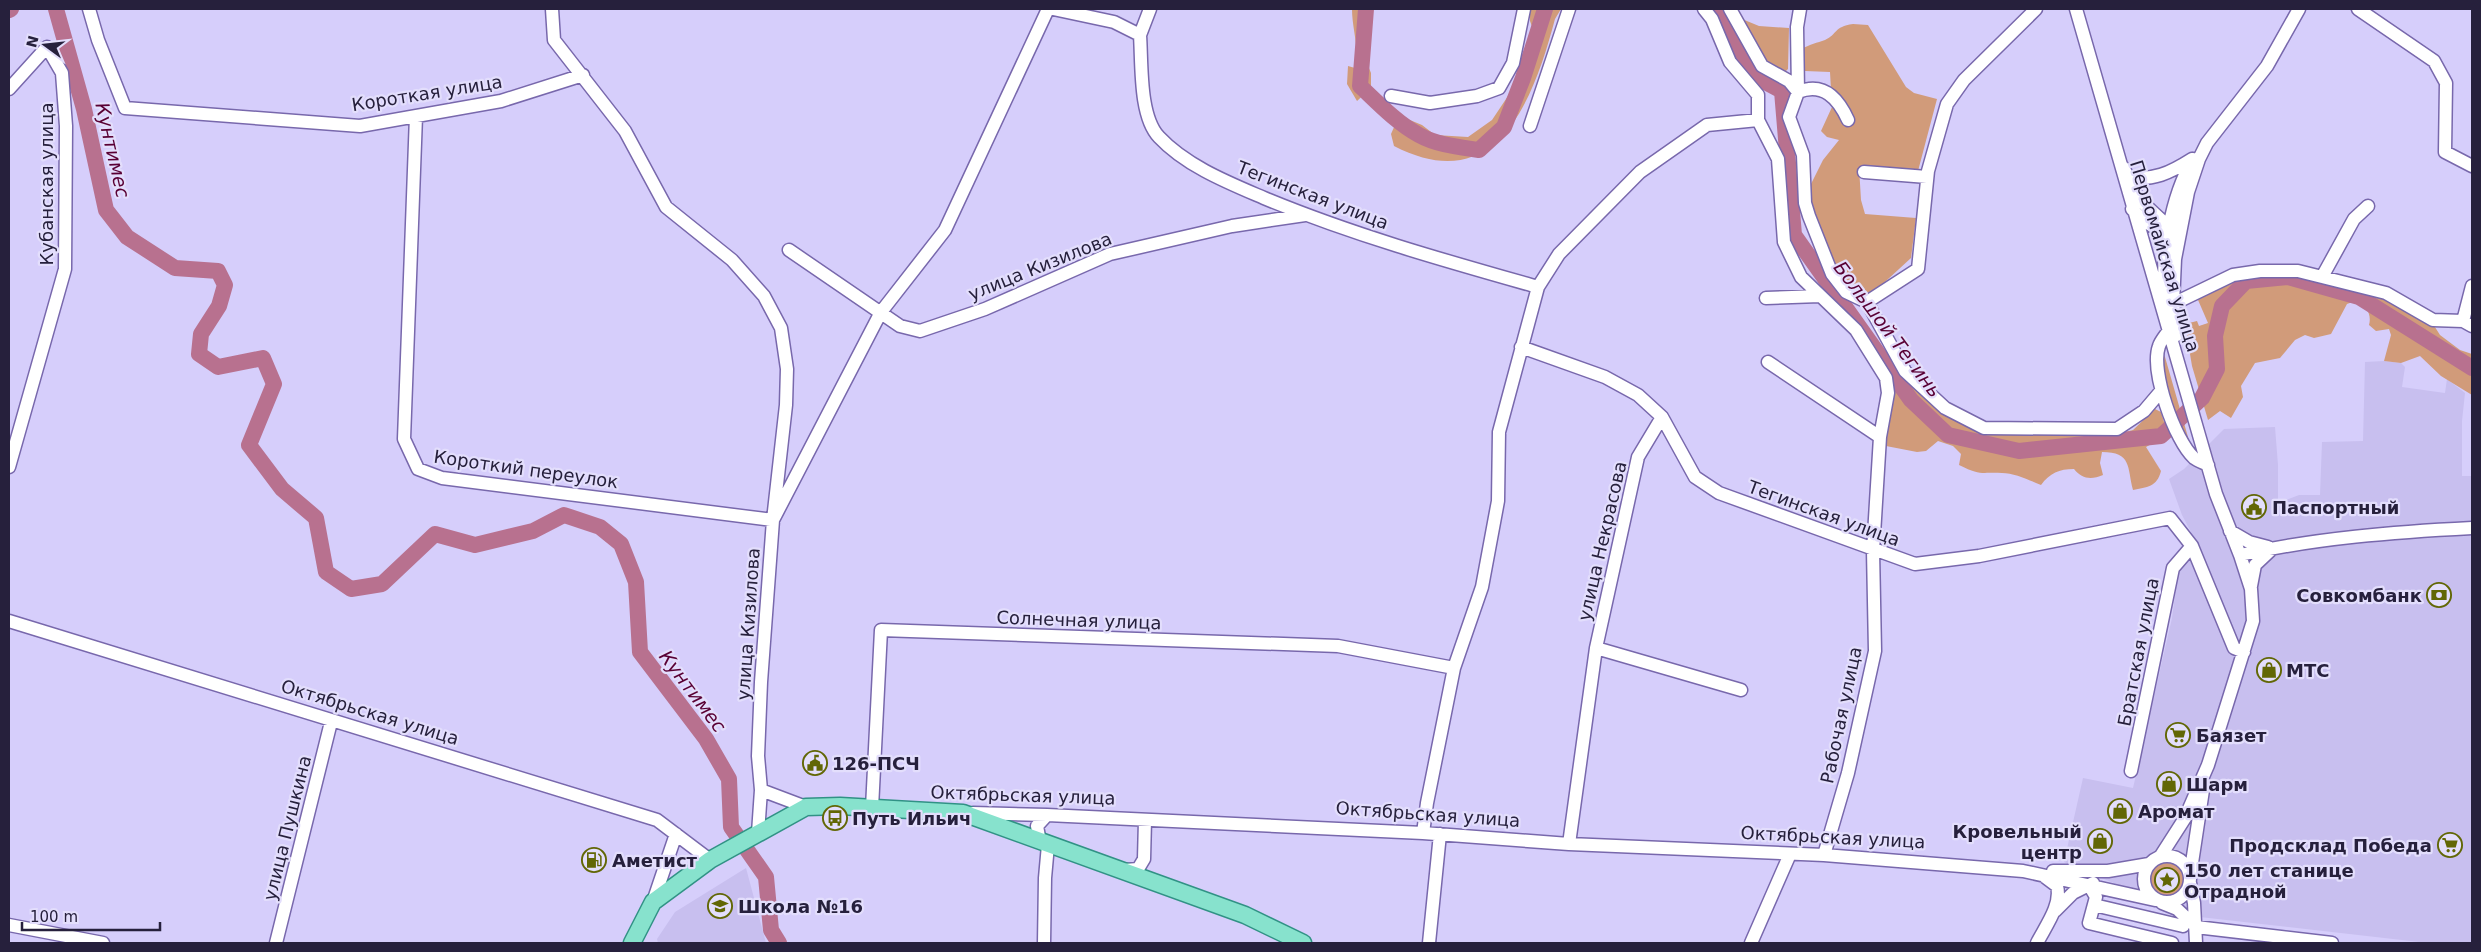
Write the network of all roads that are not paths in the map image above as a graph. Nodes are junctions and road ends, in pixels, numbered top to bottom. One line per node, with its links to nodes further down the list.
1 (90, 9): 21 (street, Короткая улица)
2 (552, 9): 16 (street, улица Кизилова)
3 (1048, 9): 45 (street, улица Кизилова)
4 (1053, 9): 15 (street)
5 (1150, 9): 15 (street, Тегинская улица)
6 (1524, 9): 20 (street)
7 (1569, 9): 24 (street)
8 (1704, 9): 22 (street)
9 (1730, 9): 17 (street)
10 (1800, 9): 17 (street)
11 (2036, 9): 29 (street)
12 (2076, 9): 25 (street)
13 (2299, 9): 26 (street, Первомайская улица)
14 (2358, 9): 27 (street)
15 (1140, 35): 34 (street, Тегинская улица)
16 (583, 75): 21 (street, Короткая улица); 56 (street, улица Кизилова)
17 (1793, 77): 19 (street)
18 (9, 90): 55 (street, Кубанская улица)
19 (1798, 92): 23 (street); 43 (street)
20 (1391, 96)
21 (416, 116): 56 (street, Короткий переулок)
22 (1758, 120): 40 (street); 41 (street, Рабочая улица)
23 (1848, 120)
24 (1530, 126)
25 (2116, 154): 30 (street, Первомайская улица); 33 (street, Первомайская улица)
26 (2196, 159): 30 (street, Первомайская улица); 31 (street, Первомайская улица); 35 (street)
27 (2472, 166)
28 (1864, 172): 29 (street)
29 (1927, 177): 43 (street)
30 (2128, 177): 35 (street)
31 (2185, 206): 35 (street); 36 (street, Первомайская улица)
32 (2368, 206): 38 (street)
33 (2132, 209): 35 (street); 47 (street, Первомайская улица)
34 (1305, 215): 40 (street, Тегинская улица); 45 (street, улица Кизилова)
35 (2170, 229): 36 (street); 47 (street)
36 (2177, 248): 44 (street, Первомайская улица)
37 (789, 250): 45 (street, улица Кизилова)
38 (2322, 277): 44 (street, Первомайская улица); 46 (street, Первомайская улица)
39 (2472, 286): 46 (street)
40 (1538, 287): 48 (street)
41 (1820, 296): 42 (street); 53 (street, Рабочая улица)
42 (1766, 298)
43 (1867, 302): 51 (street)
44 (2173, 304): 50 (street, Первомайская улица)
45 (881, 312): 56 (street, улица Кизилова)
46 (2468, 323)
47 (2169, 330): 50 (street, Первомайская улица); 51 (street)
48 (1521, 347): 52 (street, Тегинская улица); 67 (street)
49 (1768, 362): 53 (street)
50 (2181, 368): 54 (street, Первомайская улица)
51 (2161, 391): 54 (street)
52 (1662, 417): 61 (street, Тегинская улица); 65 (street, улица Некрасова)
53 (1880, 437): 61 (street, Рабочая улица)
54 (2208, 465): 58 (street, Первомайская улица)
55 (9, 467)
56 (774, 520): 72 (street, улица Кизилова)
57 (2472, 528): 60 (street)
58 (2230, 531): 60 (street); 62 (street, Первомайская улица)
59 (2192, 546): 61 (street, Тегинская улица); 66 (street); 71 (street, Братская улица)
60 (2273, 548): 62 (street); 63 (street)
61 (1873, 551): 85 (street, Рабочая улица)
62 (2240, 555): 63 (street, Первомайская улица)
63 (2251, 588): 66 (street, Первомайская улица)
64 (9, 622): 69 (street, Октябрьская улица)
65 (1596, 648): 68 (street, улица Некрасова); 83 (street, улица Некрасова)
66 (2244, 652): 70 (street, Первомайская улица)
67 (1454, 668): 74 (street, Солнечная улица); 79 (street)
68 (1741, 690)
69 (331, 722): 80 (street, Октябрьская улица); 105 (street, улица Пушкина)
70 (2208, 765): 88 (street); 93 (street)
71 (2131, 771)
72 (760, 790): 73 (street); 78 (street, улица Кизилова)
73 (806, 807): 74 (main road, Октябрьская улица); 78 (main road, Октябрьская улица)
74 (872, 808): 75 (main road, Октябрьская улица)
75 (963, 813): 76 (street, Октябрьская улица); 82 (main road)
76 (1047, 814): 77 (street, Октябрьская улица); 82 (street)
77 (1145, 820): 79 (street, Октябрьская улица); 86 (street)
78 (758, 832): 87 (main road, Октябрьская улица)
79 (1423, 832): 81 (street, Октябрьская улица)
80 (676, 834): 87 (street, Октябрьская улица); 97 (street)
81 (1440, 834): 83 (street, Октябрьская улица); 109 (street)
82 (1044, 843): 89 (main road); 107 (street)
83 (1569, 844): 84 (street, Октябрьская улица)
84 (1790, 854): 85 (street, Октябрьская улица); 110 (street)
85 (1824, 855): 91 (street, Октябрьская улица)
86 (1144, 859): 89 (street); 95 (street)
87 (710, 860): 97 (main road, Октябрьская улица)
88 (2154, 861): 90 (street); 93 (street); 96 (street)
89 (1113, 868): 95 (main road)
90 (2122, 870): 91 (street); 94 (street)
91 (2022, 871): 92 (street, Октябрьская улица)
92 (2036, 873): 94 (street, Октябрьская улица); 99 (street)
93 (2190, 880): 96 (street); 102 (street)
94 (2090, 884): 96 (street, Октябрьская улица); 98 (street); 99 (street)
95 (1172, 888): 108 (main road)
96 (2158, 901): 102 (street)
97 (653, 902): 106 (main road)
98 (2094, 905): 101 (street); 103 (street)
99 (2050, 916): 111 (street)
100 (9, 924): 104 (street)
101 (2183, 926)
102 (2196, 927): 113 (street); 114 (street)
103 (2119, 937): 112 (street)
104 (103, 943)
105 (276, 943)
106 (632, 943)
107 (1044, 943)
108 (1303, 943)
109 (1429, 943)
110 (1751, 943)
111 (2037, 943)
112 (2172, 943)
113 (2196, 943)
114 (2332, 943)

